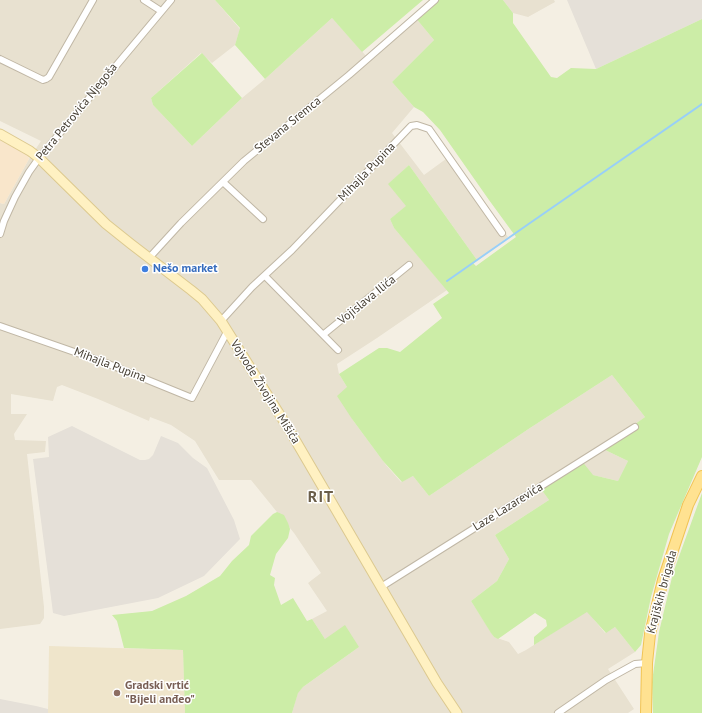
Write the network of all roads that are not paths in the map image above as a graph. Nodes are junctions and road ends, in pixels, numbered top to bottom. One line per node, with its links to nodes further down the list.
1 (93, 0): 6 (street)
2 (144, 0): 5 (street)
3 (171, 0): 5 (street, Petra Petrovića Njegoša)
4 (435, 0): 9 (street, Stevana Sremca)
5 (161, 11): 8 (street, Petra Petrovića Njegoša)
6 (0, 58)
7 (0, 134): 8 (street, Vojvode Živojina Mišića)
8 (39, 158): 12 (street, Petra Petrovića Njegoša); 13 (street, Vojvode Živojina Mišića)
9 (223, 182): 10 (street); 13 (street, Stevana Sremca)
10 (263, 219)
11 (502, 233): 15 (street, Mihajla Pupina)
12 (0, 234)
13 (150, 258): 16 (street, Vojvode Živojina Mišića)
14 (409, 266): 19 (street, Vojislava Ilića)
15 (265, 276): 16 (street, Mihajla Pupina); 19 (street)
16 (221, 322): 18 (street, Vojvode Živojina Mišića)
17 (0, 326): 18 (street, Mihajla Pupina)
18 (227, 332): 23 (street, Vojvode Živojina Mišića)
19 (324, 334): 20 (street)
20 (338, 350)
21 (635, 427): 23 (street, Laze Lazarevića)
22 (702, 476): 24 (main road, Krajiških brigada)
23 (381, 587): 25 (street, Vojvode Živojina Mišića)
24 (647, 663): 26 (street); 27 (main road, Krajiških brigada)
25 (457, 713)
26 (558, 713)
27 (646, 713)

